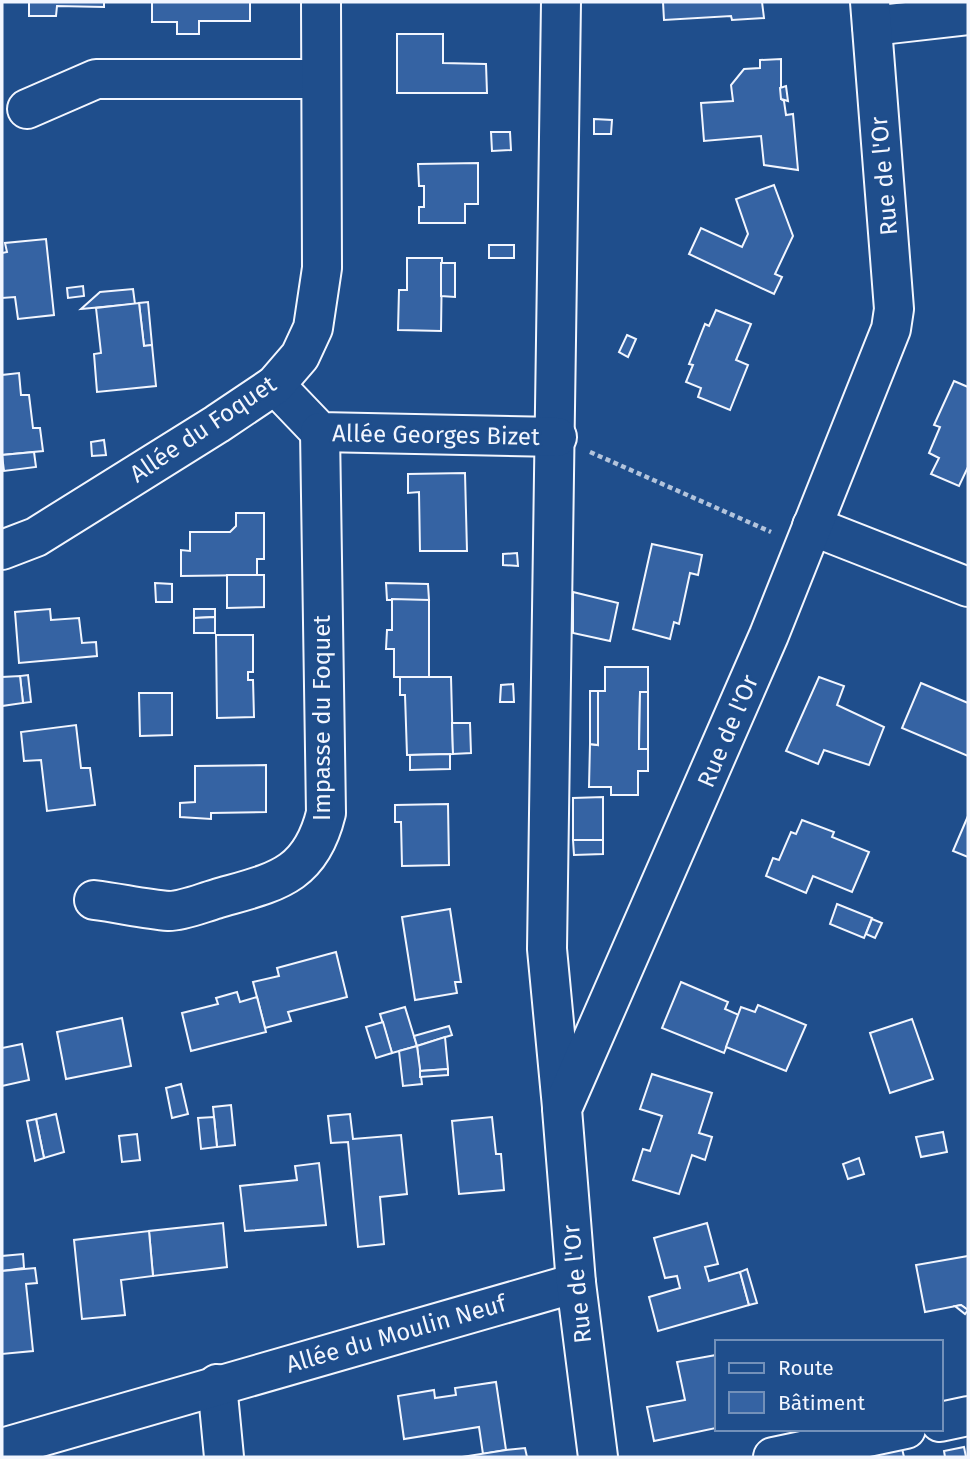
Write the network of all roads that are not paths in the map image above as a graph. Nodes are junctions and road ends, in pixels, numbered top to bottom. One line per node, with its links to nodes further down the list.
1 (321, 2): 5 (street, Allée du Foquet)
2 (561, 2): 9 (street)
3 (871, 14): 4 (street); 10 (street, Rue de l'Or)
4 (968, 15)
5 (320, 79): 6 (street); 7 (street, Allée du Foquet)
6 (27, 109)
7 (275, 385): 8 (street, Allée Georges Bizet); 11 (street, Allée du Foquet)
8 (320, 432): 9 (street, Allée Georges Bizet); 13 (street, Impasse du Foquet)
9 (556, 437): 14 (street)
10 (808, 536): 12 (street); 14 (street, Rue de l'Or)
11 (2, 550)
12 (968, 587)
13 (94, 900)
14 (562, 1109): 15 (street, Rue de l'Or)
15 (576, 1283): 16 (street, Allée du Moulin Neuf); 22 (street, Rue de l'Or)
16 (217, 1384): 20 (street, Allée du Moulin Neuf); 21 (street)
17 (968, 1416): 18 (street)
18 (942, 1422)
19 (896, 1431): 23 (street)
20 (2, 1448)
21 (224, 1457)
22 (598, 1457)
23 (773, 1457)

